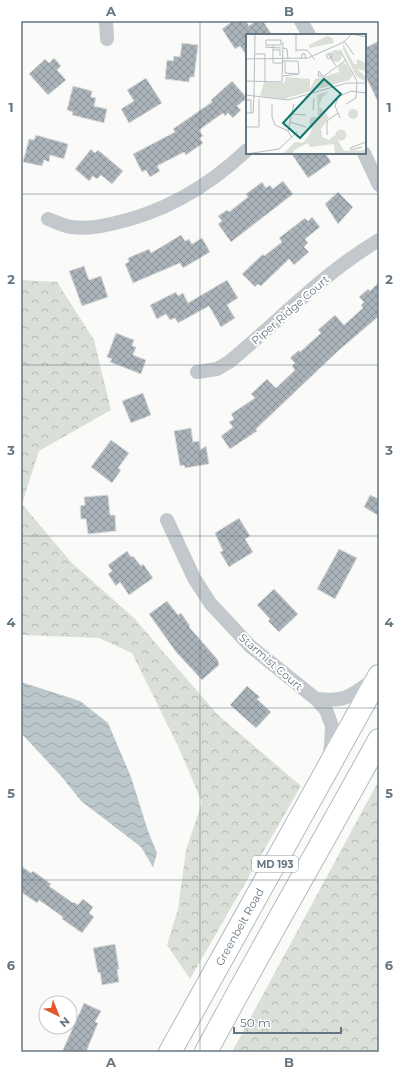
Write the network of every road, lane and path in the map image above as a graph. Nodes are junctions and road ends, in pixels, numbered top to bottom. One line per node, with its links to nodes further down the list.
1 (106, 21): 4 (street)
2 (301, 21): 3 (street)
3 (308, 34)
4 (107, 39)
5 (246, 151): 8 (street)
6 (364, 154): 7 (street)
7 (379, 185)
8 (48, 219)
9 (379, 240): 10 (street, Piper Ridge Court)
10 (197, 372)
11 (167, 520): 13 (street, Starmist Court)
12 (379, 676): 13 (street); 15 (main road, Greenbelt Road / MD 193)
13 (316, 699): 15 (street, Starmist Court)
14 (379, 740): 17 (main road, MD 193)
15 (326, 772): 16 (main road, Greenbelt Road / MD 193)
16 (170, 1052)
17 (206, 1052)

